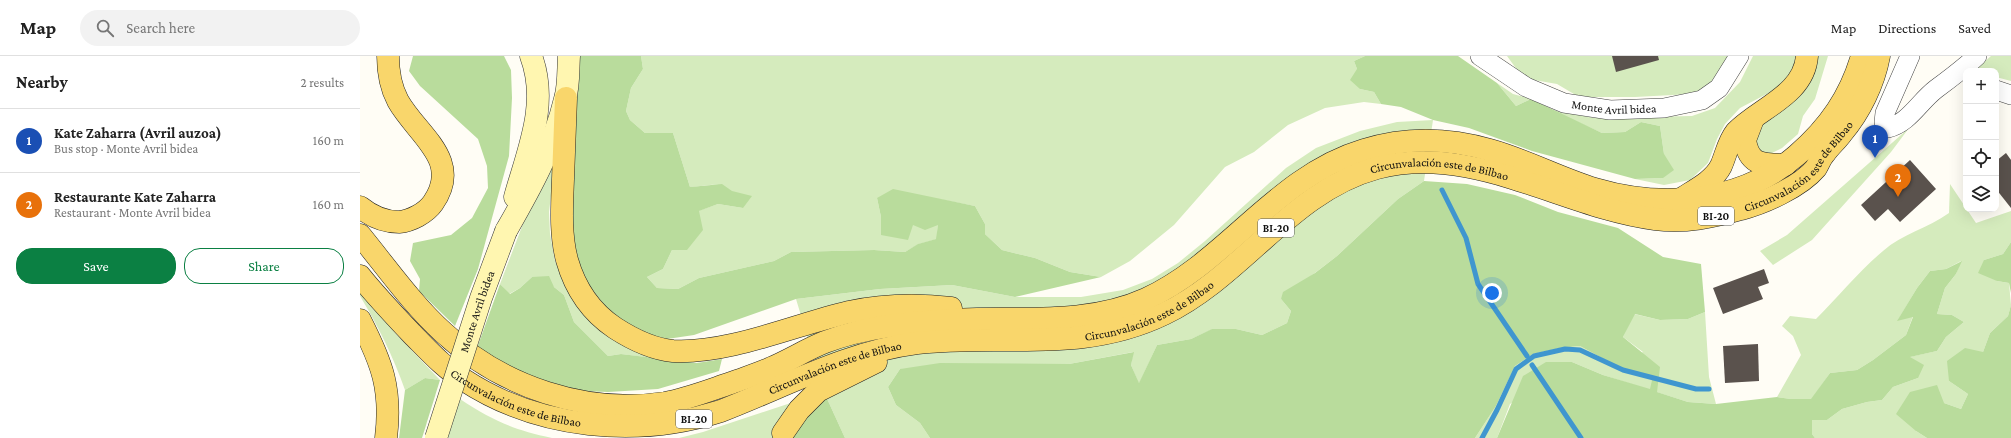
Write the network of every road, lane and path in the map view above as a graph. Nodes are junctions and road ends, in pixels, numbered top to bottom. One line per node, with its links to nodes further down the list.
1 (388, 56): 22 (main road)
2 (530, 56): 23 (street, Monte Avril bidea)
3 (569, 56): 15 (street, Monte Avril bidea)
4 (1480, 56): 5 (street, Monte Avril bidea)
5 (1739, 56)
6 (1807, 56): 16 (main road)
7 (1862, 56): 18 (main road, Circunvalación este de Bilbao / BI-20)
8 (1880, 56): 20 (main road, Circunvalación este de Bilbao / BI-20)
9 (1892, 56): 20 (main road)
10 (1910, 56): 12 (street)
11 (1977, 56): 12 (street)
12 (1960, 79)
13 (1999, 91): 14 (street)
14 (2011, 95)
15 (566, 98): 23 (street, Monte Avril bidea); 26 (main road)
16 (1753, 119): 17 (main road); 19 (main road)
17 (1755, 161): 18 (main road); 19 (main road)
18 (1785, 165): 21 (main road, Circunvalación este de Bilbao / BI-20)
19 (1720, 167): 21 (main road)
20 (1814, 170): 28 (main road, Circunvalación este de Bilbao / BI-20)
21 (1680, 199): 26 (main road, Circunvalación este de Bilbao / BI-20)
22 (360, 206)
23 (506, 231): 31 (street, Monte Avril bidea, bridge)
24 (360, 235): 26 (main road, Circunvalación este de Bilbao / BI-20)
25 (360, 276): 28 (main road, Circunvalación este de Bilbao / BI-20)
26 (973, 319)
27 (360, 320): 30 (main road)
28 (954, 341): 29 (main road)
29 (780, 436)
30 (386, 438)
31 (436, 438)

